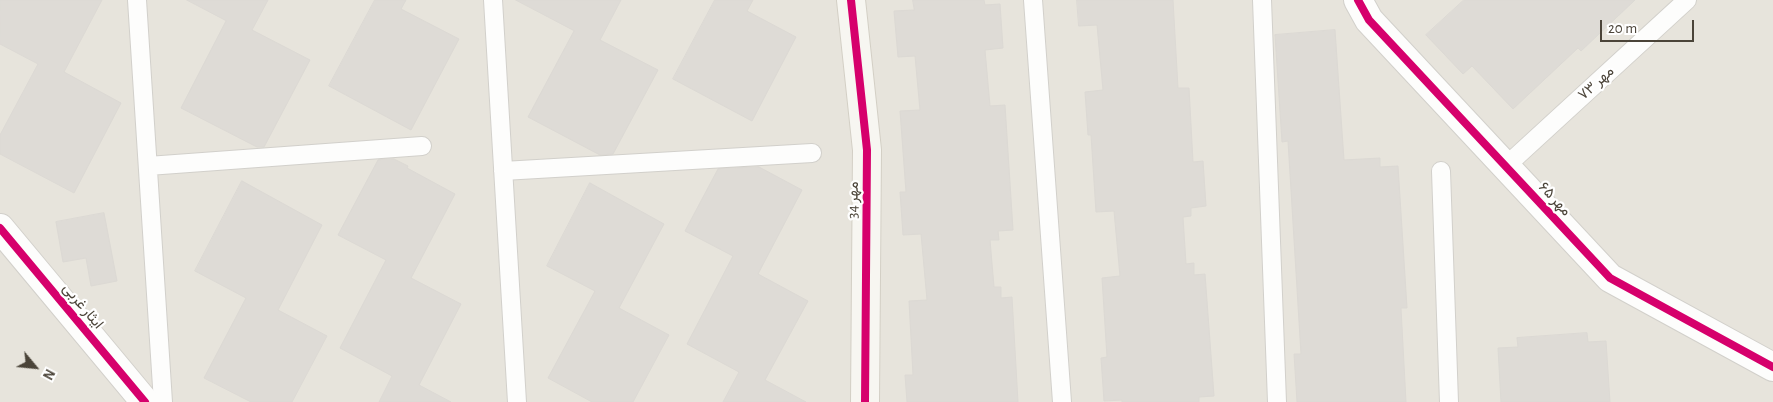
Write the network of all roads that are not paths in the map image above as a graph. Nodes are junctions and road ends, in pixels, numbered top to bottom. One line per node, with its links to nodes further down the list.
1 (137, 0): 10 (lane)
2 (493, 0): 12 (lane)
3 (851, 0): 19 (street, مهر 34)
4 (1033, 0): 20 (lane)
5 (1262, 0): 21 (lane)
6 (1358, 0): 11 (street, مهر ۶۵)
7 (1687, 0): 11 (lane, مهر ۷۳)
8 (422, 146): 10 (lane)
9 (812, 153): 12 (lane)
10 (148, 166): 17 (lane)
11 (1506, 166): 15 (street, مهر ۶۵)
12 (503, 171): 18 (lane)
13 (1442, 171): 22 (lane)
14 (0, 228): 16 (street, ایثار غربی)
15 (1773, 367)
16 (146, 402)
17 (163, 402)
18 (518, 402)
19 (865, 402)
20 (1062, 402)
21 (1277, 402)
22 (1450, 402)

